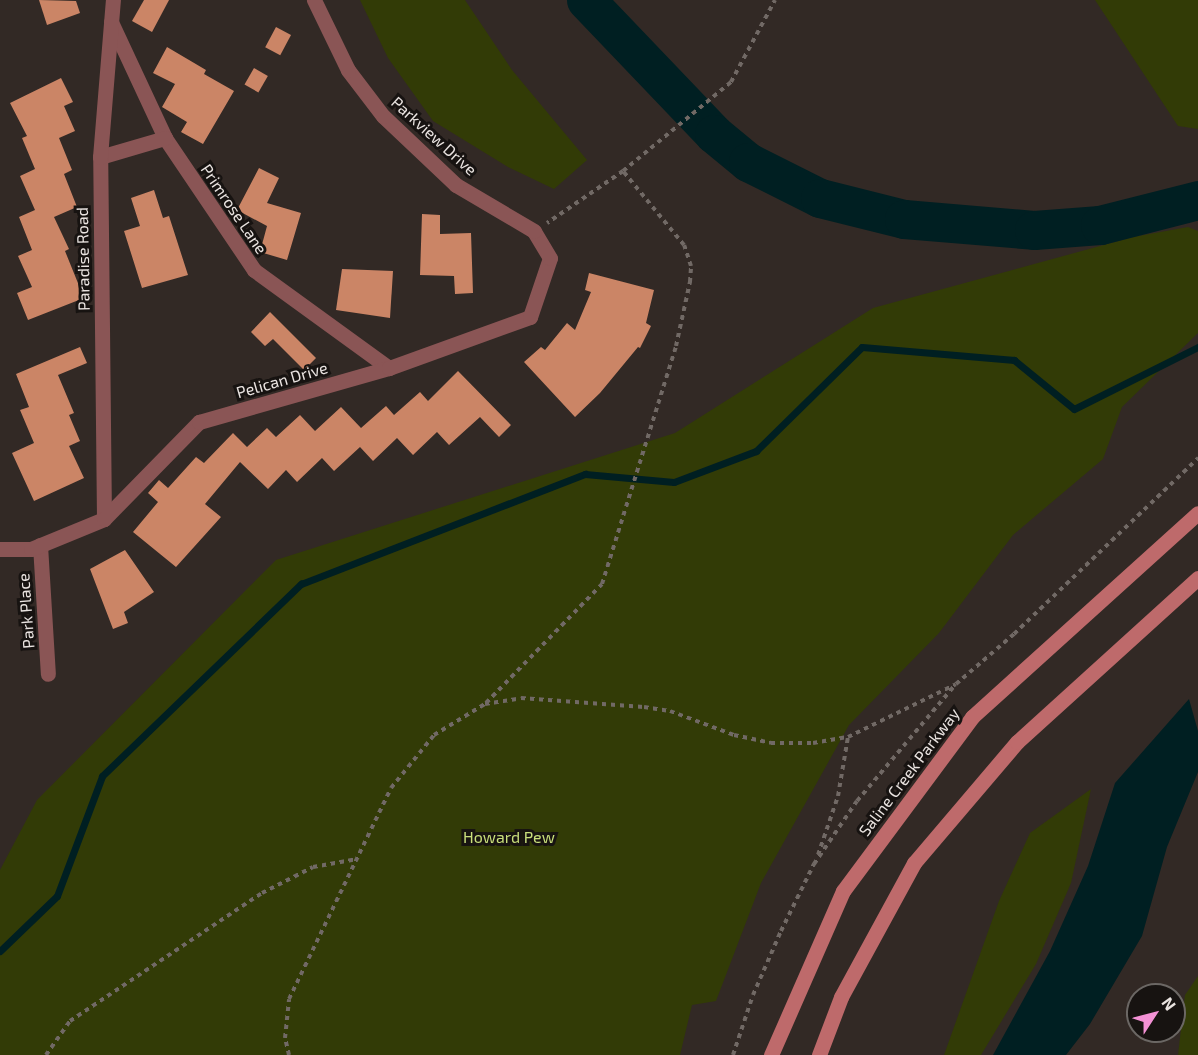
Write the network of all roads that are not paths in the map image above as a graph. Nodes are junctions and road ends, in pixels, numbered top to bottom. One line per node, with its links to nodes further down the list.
1 (113, 0): 3 (street, Paradise Road)
2 (314, 0): 6 (street, Parkview Drive)
3 (110, 20): 4 (street, Primrose Lane); 5 (street, Paradise Road)
4 (165, 138): 5 (street); 7 (street, Primrose Lane)
5 (100, 157): 9 (street, Paradise Road)
6 (537, 236): 7 (street, Pelican Drive)
7 (389, 369): 9 (street, Pelican Drive)
8 (1198, 513): 14 (main road, Saline Creek Parkway)
9 (104, 519): 10 (street, Pelican Drive)
10 (40, 545): 11 (street, Pelican Drive); 13 (street, Park Place)
11 (0, 549)
12 (1198, 578): 15 (main road)
13 (48, 674)
14 (771, 1055)
15 (819, 1055)

